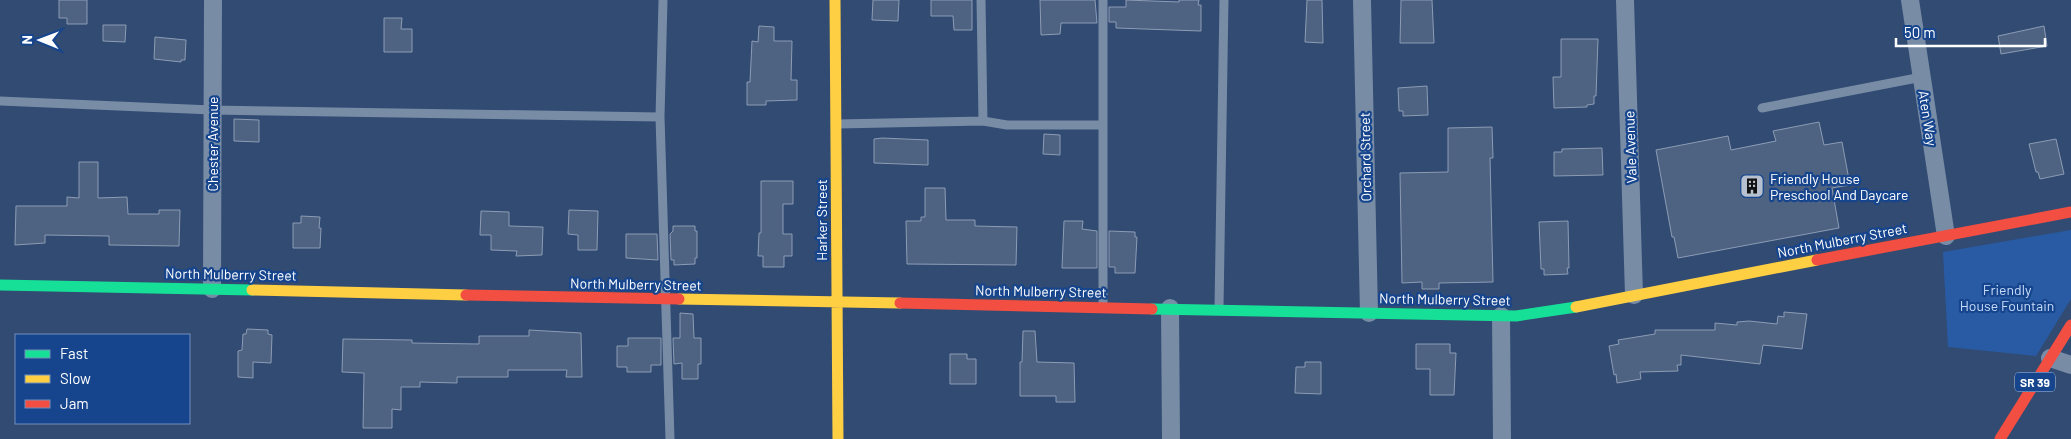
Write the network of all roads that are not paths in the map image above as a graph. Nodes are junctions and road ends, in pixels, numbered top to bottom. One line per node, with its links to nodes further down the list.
1 (213, 0): 13 (street, Chester Avenue)
2 (663, 0): 14 (lane)
3 (835, 0): 16 (street, Harker Street)
4 (981, 0): 15 (lane)
5 (1103, 0): 17 (lane)
6 (1224, 0): 27 (lane)
7 (1362, 0): 28 (street, Orchard Street)
8 (1625, 0): 22 (street, Vale Avenue)
9 (1910, 0): 10 (street, Aten Way)
10 (1922, 77): 12 (lane); 19 (street, Aten Way)
11 (0, 101): 13 (lane)
12 (1762, 108)
13 (212, 110): 14 (lane); 21 (street, Chester Avenue)
14 (660, 118): 23 (lane)
15 (983, 121): 16 (lane); 17 (lane)
16 (836, 124): 24 (street, Harker Street)
17 (1103, 126): 25 (lane)
18 (2071, 212): 19 (street, North Mulberry Street)
19 (1946, 236): 22 (street, North Mulberry Street)
20 (0, 286): 21 (street, North Mulberry Street)
21 (212, 289): 23 (street, North Mulberry Street)
22 (1634, 295): 29 (street, North Mulberry Street)
23 (666, 300): 24 (street, North Mulberry Street); 33 (lane)
24 (837, 302): 25 (street, North Mulberry Street); 34 (street, Harker Street)
25 (1103, 307): 26 (street, North Mulberry Street)
26 (1170, 308): 27 (street, North Mulberry Street); 35 (street)
27 (1218, 309): 28 (street, North Mulberry Street)
28 (1369, 313): 29 (street, North Mulberry Street)
29 (1501, 316): 36 (street)
30 (2071, 325): 31 (street, SR 39)
31 (2050, 358): 32 (street); 37 (street, SR 39)
32 (2071, 365)
33 (670, 439)
34 (838, 439)
35 (1171, 439)
36 (1502, 439)
37 (2000, 439)

